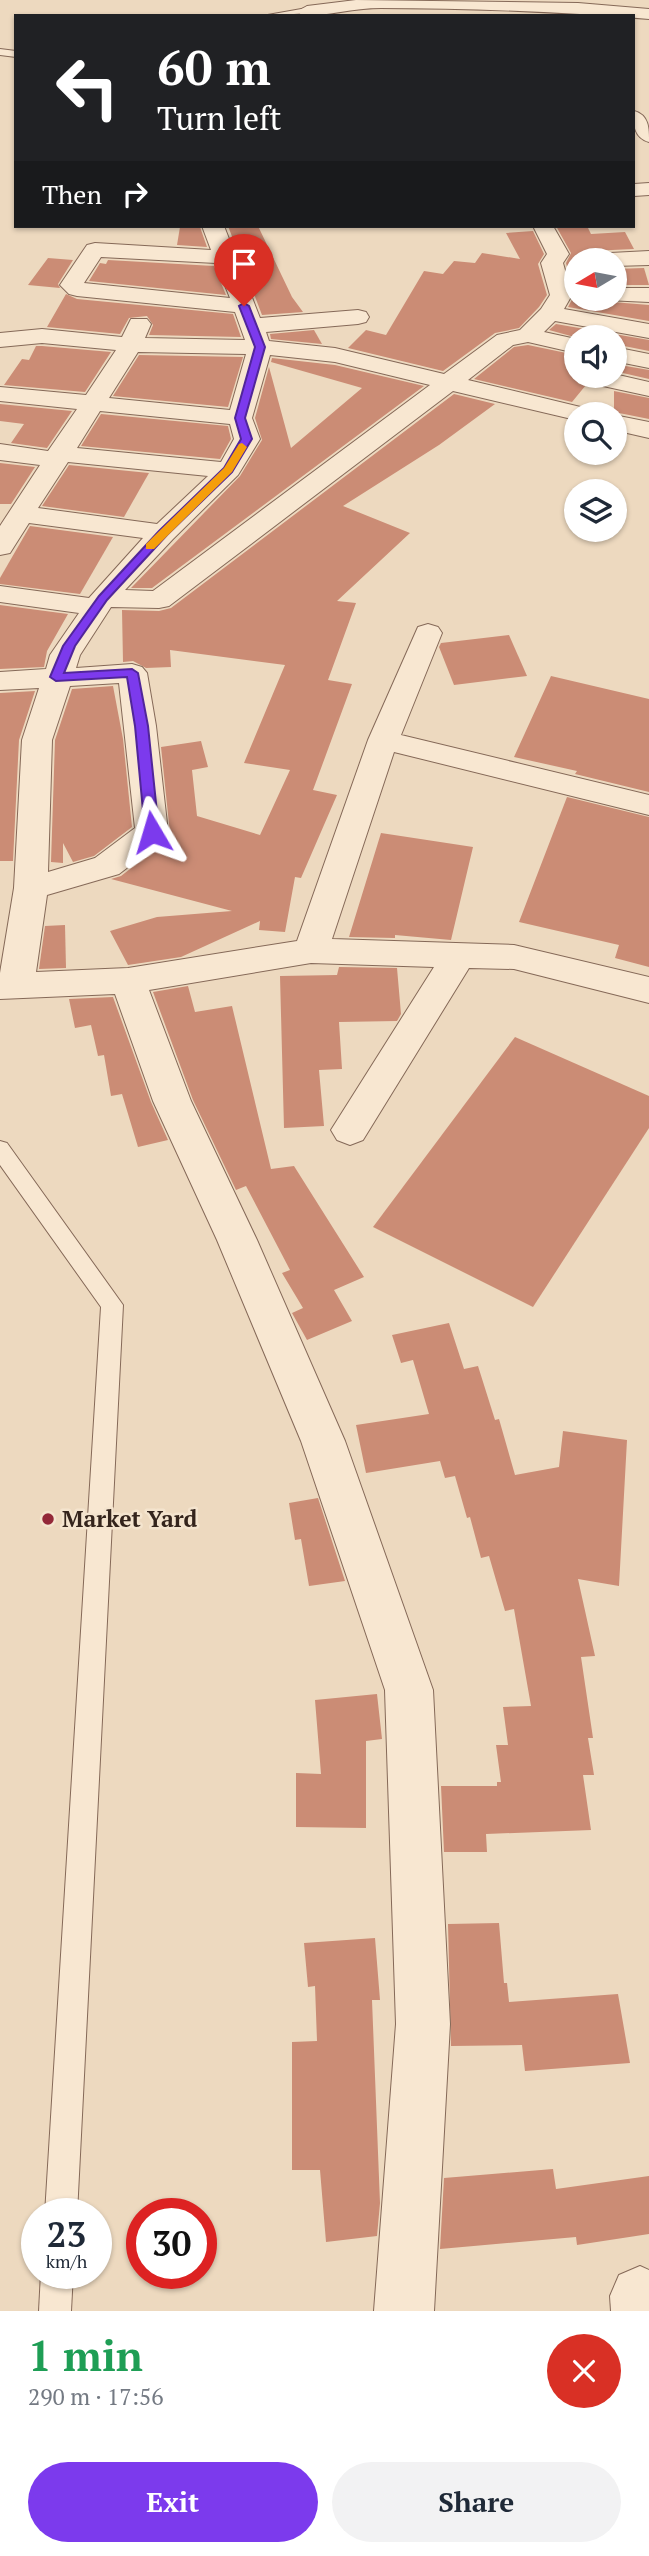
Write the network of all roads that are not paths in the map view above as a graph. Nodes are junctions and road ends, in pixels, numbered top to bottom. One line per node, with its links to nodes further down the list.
1 (371, 1): 2 (street); 3 (street)
2 (430, 2): 5 (street)
3 (342, 3): 7 (street)
4 (580, 4): 6 (street); 8 (street)
5 (491, 11): 6 (street)
6 (548, 12)
7 (310, 13)
8 (649, 14)
9 (635, 118): 10 (street)
10 (649, 138)
11 (109, 228): 14 (street)
12 (214, 228): 15 (street)
13 (544, 228): 19 (street)
14 (95, 250): 15 (street); 22 (street)
15 (226, 257): 25 (street)
16 (649, 258): 17 (street)
17 (627, 259)
18 (564, 262): 19 (street)
19 (552, 263): 23 (street)
20 (627, 295): 21 (street)
21 (649, 295)
22 (150, 296): 25 (street); 28 (street)
23 (562, 301): 26 (street); 30 (street)
24 (358, 317): 25 (street)
25 (252, 327): 28 (street); 33 (street); 39 (street)
26 (649, 331)
27 (0, 340): 28 (street)
28 (131, 345): 37 (street)
29 (564, 346): 30 (street)
30 (528, 347): 33 (street)
31 (627, 357): 32 (street)
32 (649, 361)
33 (451, 382): 38 (street); 49 (street)
34 (627, 384): 35 (street)
35 (649, 389)
36 (0, 394): 37 (street)
37 (94, 404): 39 (street); 43 (street)
38 (564, 410)
39 (240, 418): 44 (street)
40 (627, 425): 41 (street)
41 (649, 430)
42 (0, 452): 43 (street)
43 (57, 457): 44 (street); 45 (street)
44 (229, 470): 46 (street)
45 (13, 520): 46 (street); 47 (street)
46 (163, 533): 49 (street)
47 (0, 547)
48 (0, 594): 49 (street)
49 (100, 603): 52 (street)
50 (428, 633): 54 (street)
51 (0, 655): 52 (street)
52 (61, 666): 53 (street); 56 (street); 56 (street)
53 (0, 681)
54 (383, 740): 55 (street); 57 (street)
55 (649, 805)
56 (31, 888): 60 (street)
57 (311, 951): 58 (street); 59 (street)
58 (459, 956): 61 (street); 62 (street)
59 (128, 981): 60 (street); 67 (street)
60 (8, 985)
61 (649, 990)
62 (350, 1129)
63 (0, 1149): 64 (lane)
64 (62, 2198)
65 (57, 2289): 66 (lane)
66 (55, 2311)
67 (404, 2311)

